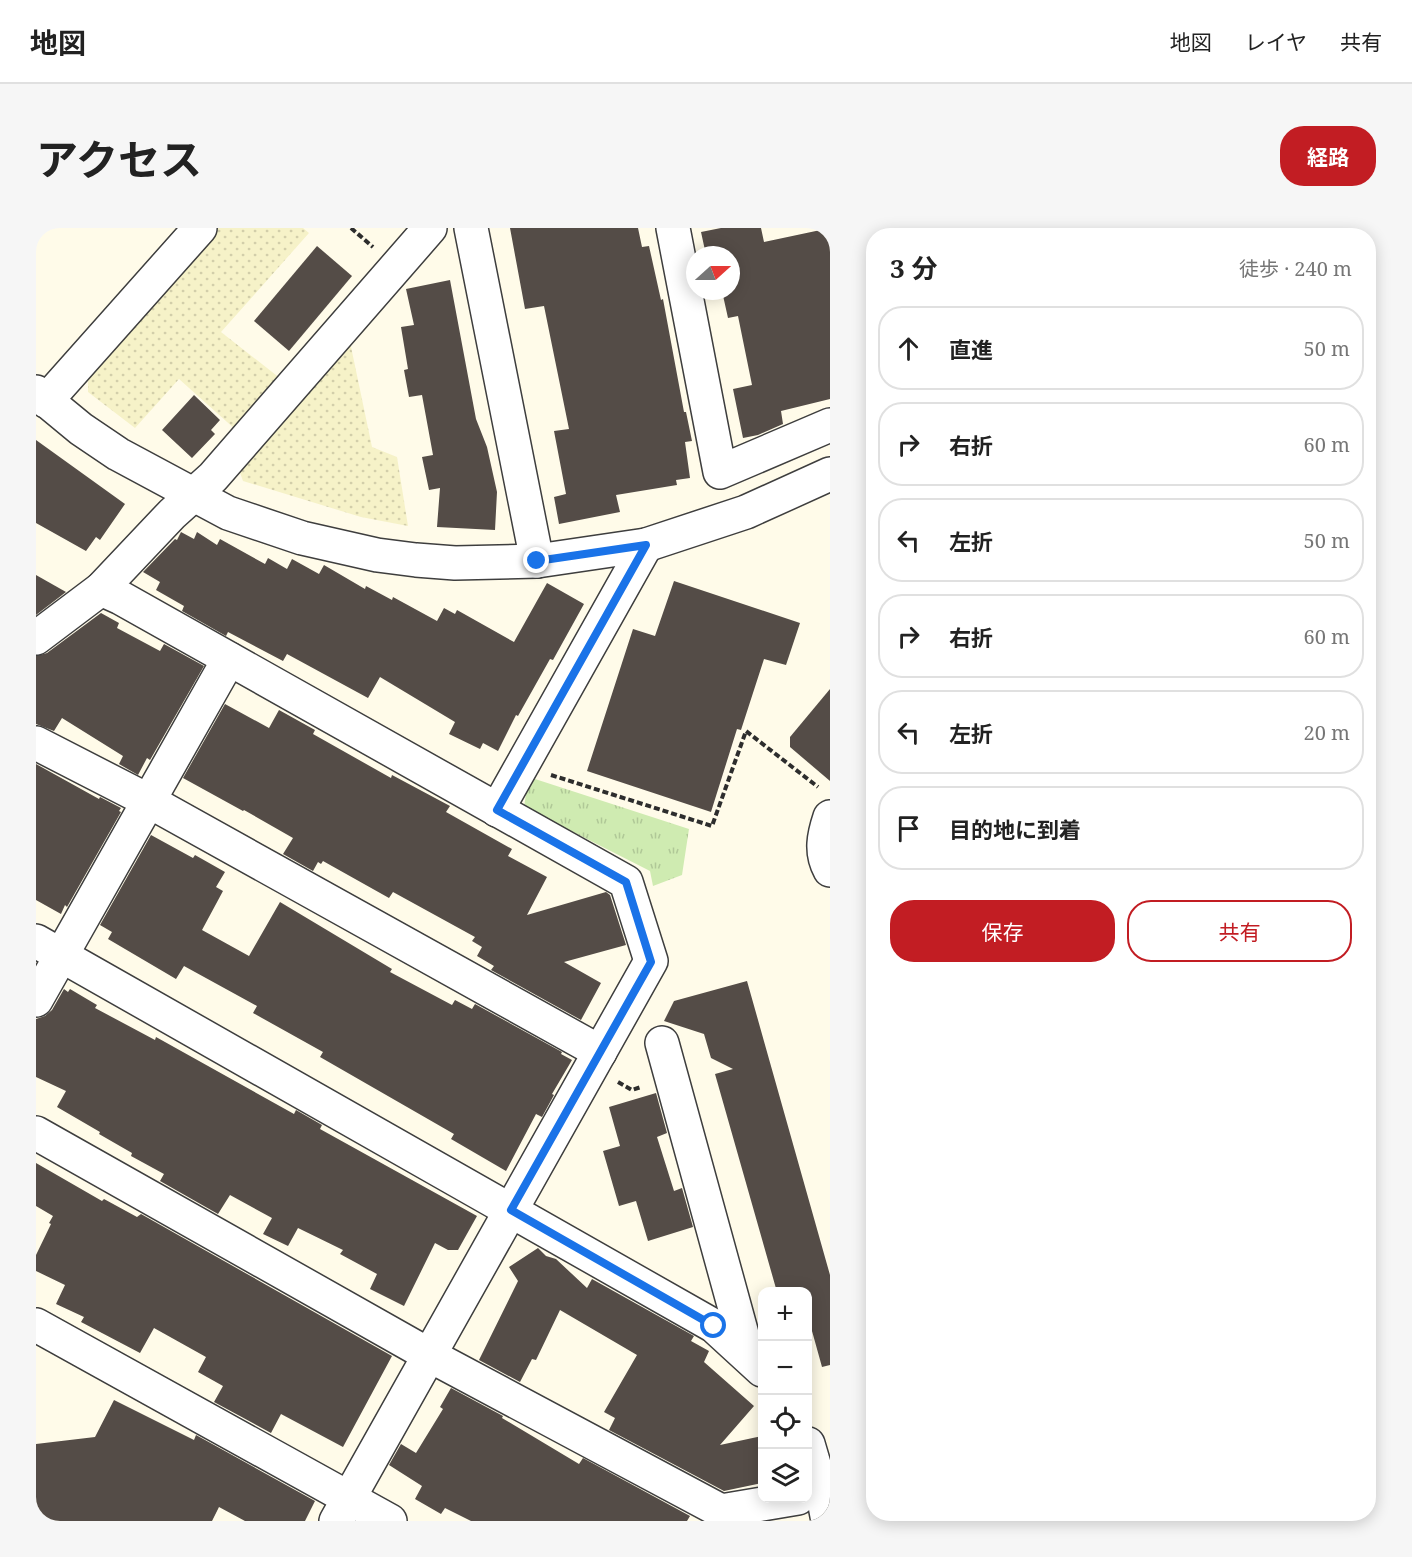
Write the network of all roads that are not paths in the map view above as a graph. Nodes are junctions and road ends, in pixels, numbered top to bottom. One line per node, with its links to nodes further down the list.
1 (430, 228): 8 (street)
2 (471, 228): 10 (street)
3 (673, 228): 6 (street)
4 (187, 232): 5 (street)
5 (41, 397): 8 (street)
6 (830, 425)
7 (830, 474): 9 (street)
8 (194, 496): 10 (street); 11 (street)
9 (646, 545): 10 (street); 17 (street)
10 (537, 561)
11 (101, 589): 12 (street); 13 (street)
12 (36, 638)
13 (229, 659): 15 (street); 17 (street)
14 (36, 743): 15 (street)
15 (147, 800): 19 (street); 22 (street)
16 (828, 805): 18 (street)
17 (497, 810): 22 (street)
18 (830, 870)
19 (49, 949): 20 (street); 24 (street)
20 (36, 1000)
21 (662, 1043): 27 (street)
22 (596, 1059): 24 (street)
23 (36, 1133): 26 (street)
24 (511, 1210): 26 (street); 27 (street)
25 (36, 1325): 30 (street)
26 (429, 1355): 29 (street); 30 (street)
27 (755, 1363)
28 (808, 1449): 29 (street)
29 (814, 1503)
30 (342, 1509): 31 (street)
31 (390, 1521)

